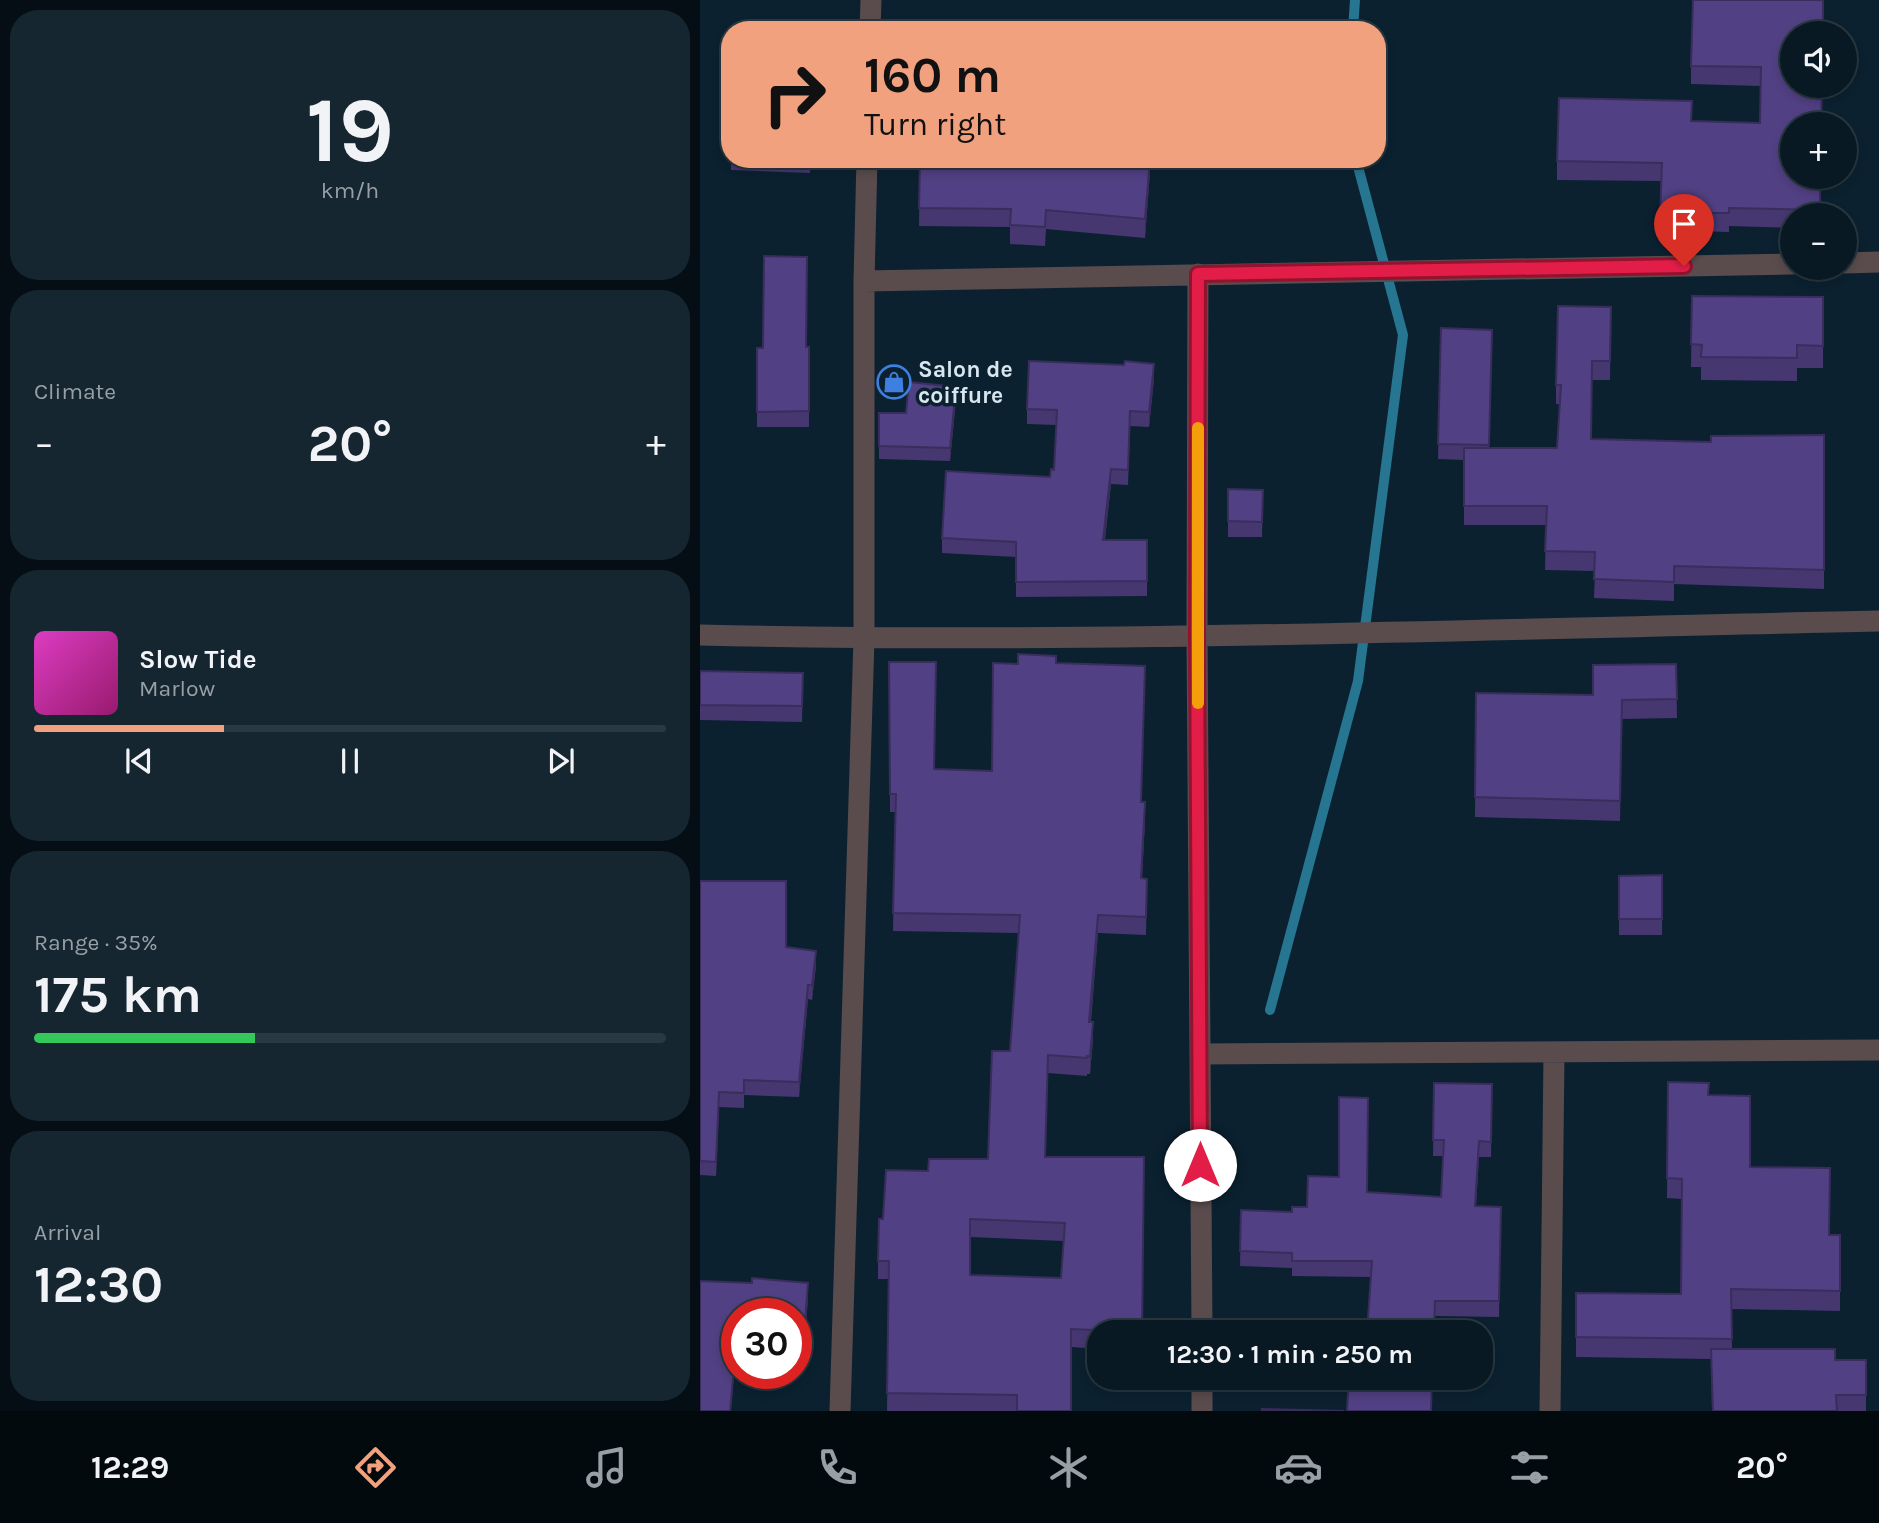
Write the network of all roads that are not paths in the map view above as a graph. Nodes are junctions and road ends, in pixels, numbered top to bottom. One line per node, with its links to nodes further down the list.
1 (871, 0): 2 (street)
2 (870, 21)
3 (867, 168): 8 (street)
4 (1879, 262): 5 (street)
5 (1857, 263)
6 (1780, 264): 7 (street)
7 (1198, 274): 8 (street); 11 (street)
8 (864, 281): 12 (street)
9 (1879, 621): 11 (street)
10 (700, 635): 12 (street)
11 (1197, 635): 12 (street); 14 (street)
12 (864, 639): 18 (street)
13 (1879, 1050): 15 (street)
14 (1200, 1054): 15 (street); 16 (street)
15 (1554, 1054): 20 (street)
16 (1202, 1320)
17 (1202, 1390): 19 (street)
18 (840, 1411)
19 (1202, 1411)
20 (1550, 1411)

